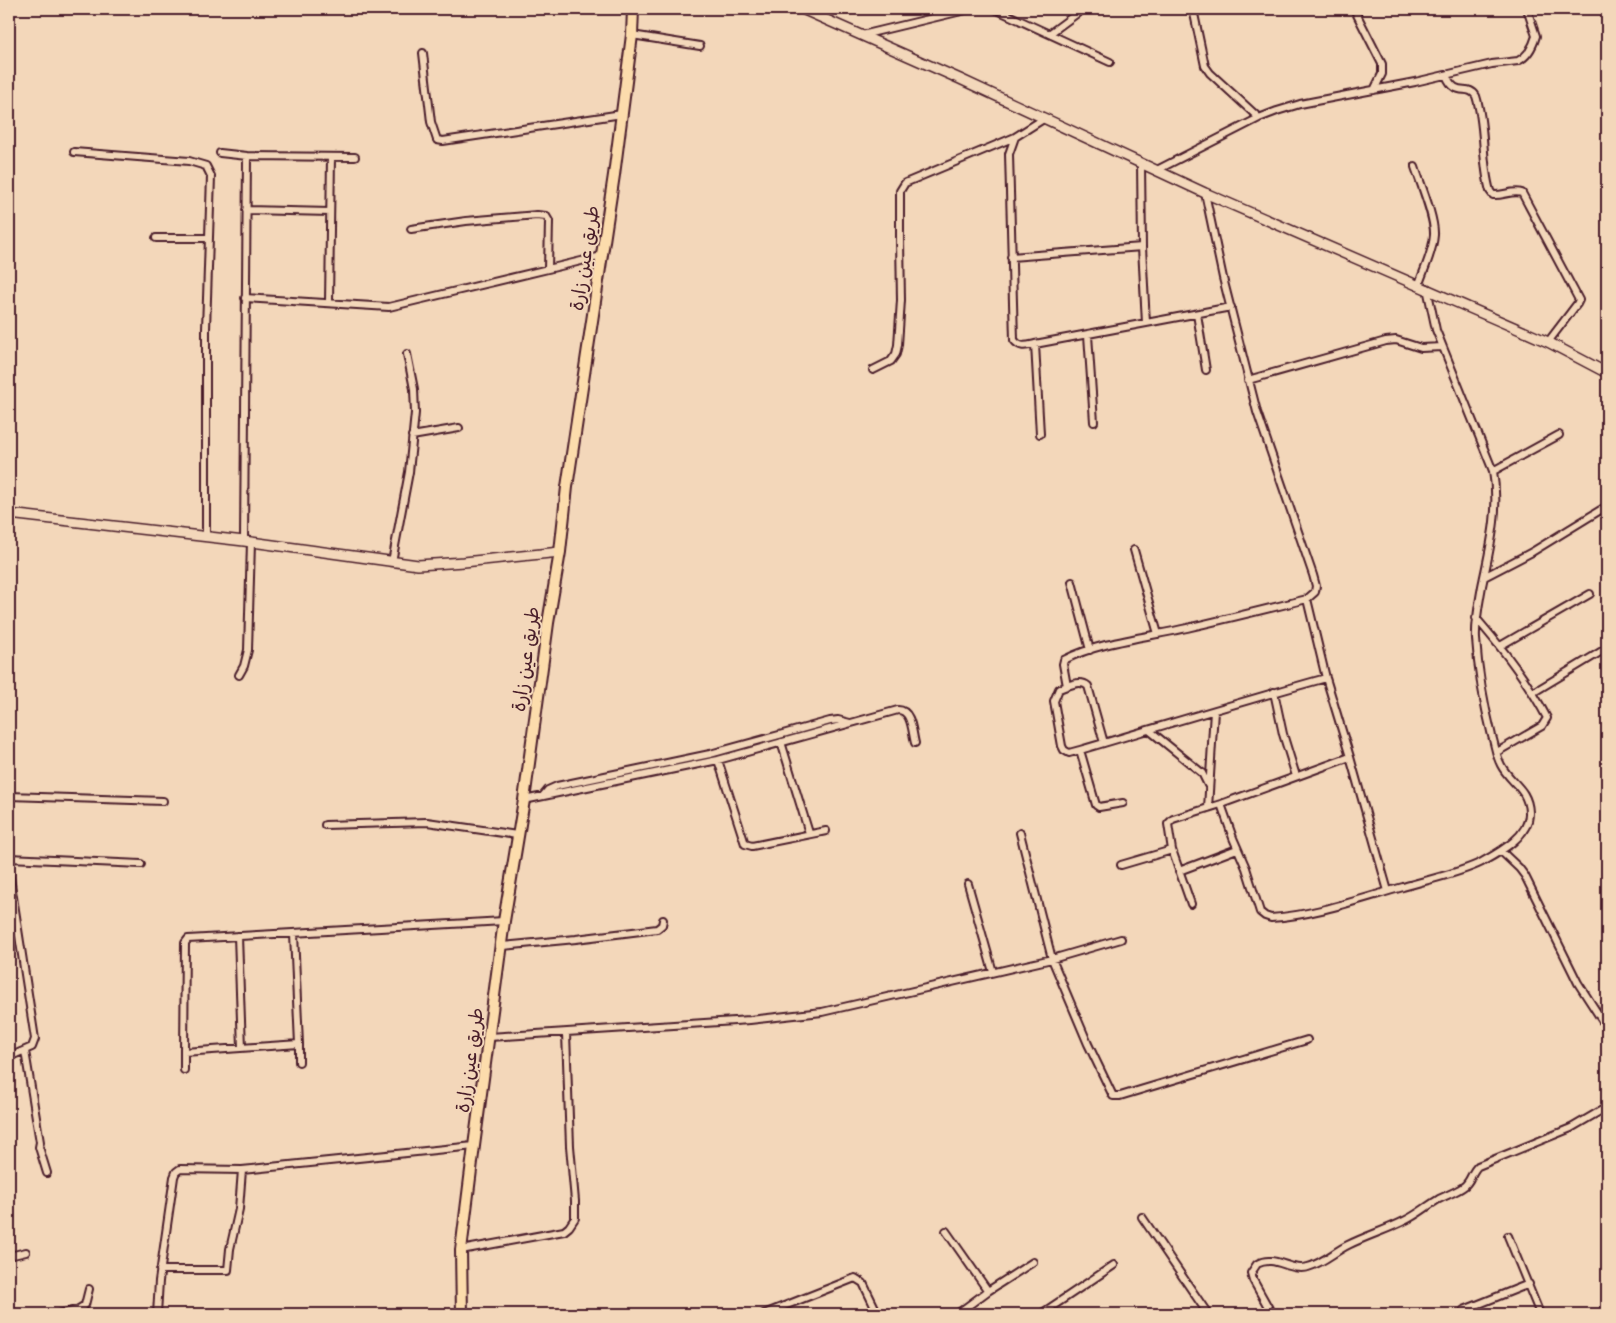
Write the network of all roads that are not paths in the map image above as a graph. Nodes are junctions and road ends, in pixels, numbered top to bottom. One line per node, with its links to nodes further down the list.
1 (633, 9): 10 (main road, طريق عين زارة)
2 (802, 9): 11 (street)
3 (970, 9): 11 (street)
4 (995, 9): 9 (street)
5 (1083, 9): 9 (street)
6 (1193, 9): 19 (street)
7 (1354, 9): 16 (street)
8 (1527, 9): 15 (street)
9 (1049, 34): 14 (street)
10 (632, 35): 12 (street); 17 (main road, طريق عين زارة)
11 (861, 35): 18 (street)
12 (700, 46)
13 (423, 53): 17 (street)
14 (1110, 62)
15 (1446, 75): 16 (street); 46 (street)
16 (1374, 90): 19 (street)
17 (622, 114): 36 (main road, طريق عين زارة)
18 (1045, 118): 20 (street); 26 (street)
19 (1258, 118): 28 (street)
20 (1015, 136): 37 (street); 50 (street)
21 (74, 152): 34 (street)
22 (220, 153): 23 (street)
23 (247, 156): 24 (street); 30 (street)
24 (331, 157): 25 (street); 31 (street)
25 (355, 157)
26 (1141, 164): 28 (street); 35 (street)
27 (1415, 167): 39 (street)
28 (1157, 170): 29 (street)
29 (1205, 193): 39 (street); 42 (street)
30 (246, 210): 31 (street); 40 (street)
31 (330, 212): 41 (street)
32 (411, 229): 38 (street)
33 (156, 238): 34 (street)
34 (208, 238): 62 (street)
35 (1142, 247): 37 (street); 44 (street)
36 (602, 256): 38 (street); 65 (main road, طريق عين زارة)
37 (1011, 258): 47 (street)
38 (548, 269): 41 (street)
39 (1423, 286): 46 (street); 48 (street)
40 (245, 298): 41 (street); 63 (street)
41 (329, 302)
42 (1231, 307): 43 (street); 53 (street)
43 (1198, 314): 44 (street); 51 (street)
44 (1146, 323): 45 (street)
45 (1088, 335): 47 (street); 54 (street)
46 (1548, 342): 52 (street)
47 (1035, 344): 56 (street)
48 (1442, 347): 53 (street); 59 (street)
49 (407, 354): 58 (street)
50 (873, 370)
51 (1206, 370)
52 (1607, 373)
53 (1248, 380): 70 (street)
54 (1094, 422)
55 (459, 428): 58 (street)
56 (1040, 434)
57 (1559, 435): 59 (street)
58 (412, 436): 66 (street)
59 (1493, 471): 67 (street)
60 (1607, 506): 67 (street)
61 (9, 514): 62 (street)
62 (206, 537): 63 (street)
63 (247, 542): 66 (street); 76 (street)
64 (1134, 550): 72 (street)
65 (560, 552): 66 (street); 95 (main road, طريق عين زارة)
66 (392, 562)
67 (1484, 577): 71 (street)
68 (1072, 582): 75 (street)
69 (1590, 594): 73 (street)
70 (1307, 599): 72 (street); 77 (street)
71 (1476, 618): 73 (street); 88 (street)
72 (1158, 634): 75 (street)
73 (1500, 646): 80 (street)
74 (1607, 648): 80 (street)
75 (1090, 650): 78 (street)
76 (239, 675)
77 (1326, 678): 79 (street); 89 (street)
78 (1067, 686): 86 (street); 87 (street)
79 (1274, 692): 81 (street); 91 (street)
80 (1534, 692): 88 (street)
81 (1214, 711): 83 (street); 92 (street)
82 (851, 723): 84 (street); 85 (street); 94 (street)
83 (1149, 730): 86 (street); 92 (street)
84 (782, 742): 90 (street); 103 (street)
85 (914, 743)
86 (1104, 743): 87 (street)
87 (1080, 750): 97 (street)
88 (1497, 752): 107 (street)
89 (1350, 757): 91 (street); 114 (street)
90 (718, 760): 94 (street); 103 (street)
91 (1296, 776): 98 (street)
92 (1208, 786): 99 (street)
93 (9, 796): 96 (street)
94 (543, 796): 95 (street)
95 (524, 800): 104 (main road, طريق عين زارة)
96 (163, 801)
97 (1123, 803)
98 (1221, 804): 99 (street); 105 (street)
99 (1208, 808): 106 (street)
100 (325, 825): 104 (street)
101 (826, 831): 103 (street)
102 (1020, 833): 122 (street)
103 (809, 834)
104 (518, 835): 117 (main road, طريق عين زارة)
105 (1237, 849): 111 (street); 114 (street)
106 (1172, 850): 110 (street); 111 (street)
107 (1501, 850): 114 (street); 124 (street)
108 (9, 858): 109 (street)
109 (141, 864)
110 (1121, 865)
111 (1179, 870): 115 (street)
112 (9, 871): 130 (street)
113 (968, 884): 123 (street)
114 (1388, 891)
115 (1191, 904)
116 (663, 920): 121 (street)
117 (504, 921): 118 (street); 121 (main road, طريق عين زارة)
118 (294, 934): 119 (street); 128 (street)
119 (238, 936): 129 (street); 131 (street)
120 (1121, 939): 122 (street)
121 (502, 946): 126 (main road, طريق عين زارة)
122 (1052, 959): 123 (street); 127 (street)
123 (993, 972): 125 (street)
124 (1607, 1028)
125 (566, 1033): 126 (street); 142 (street)
126 (490, 1038): 136 (main road, طريق عين زارة)
127 (1307, 1040)
128 (299, 1044): 129 (street); 133 (street)
129 (242, 1048): 131 (street)
130 (25, 1051): 132 (street); 138 (street)
131 (184, 1052): 134 (street)
132 (9, 1057)
133 (299, 1062)
134 (184, 1070)
135 (1607, 1107): 160 (street)
136 (474, 1146): 137 (street); 142 (main road, طريق عين زارة)
137 (242, 1170): 147 (street); 147 (street)
138 (47, 1173)
139 (1142, 1217): 159 (street)
140 (946, 1231): 150 (street)
141 (1508, 1236): 148 (street)
142 (461, 1250): 155 (main road, طريق عين زارة)
143 (26, 1252): 144 (street)
144 (9, 1256)
145 (1033, 1262): 150 (street)
146 (1114, 1265): 158 (street)
147 (160, 1270): 154 (street)
148 (1529, 1284): 151 (street); 161 (street)
149 (89, 1289): 153 (street)
150 (988, 1290): 152 (street)
151 (1464, 1310)
152 (961, 1313)
153 (60, 1314)
154 (157, 1314)
155 (462, 1314)
156 (764, 1314): 157 (street)
157 (878, 1314)
158 (1041, 1314)
159 (1208, 1314)
160 (1272, 1314)
161 (1540, 1314)

